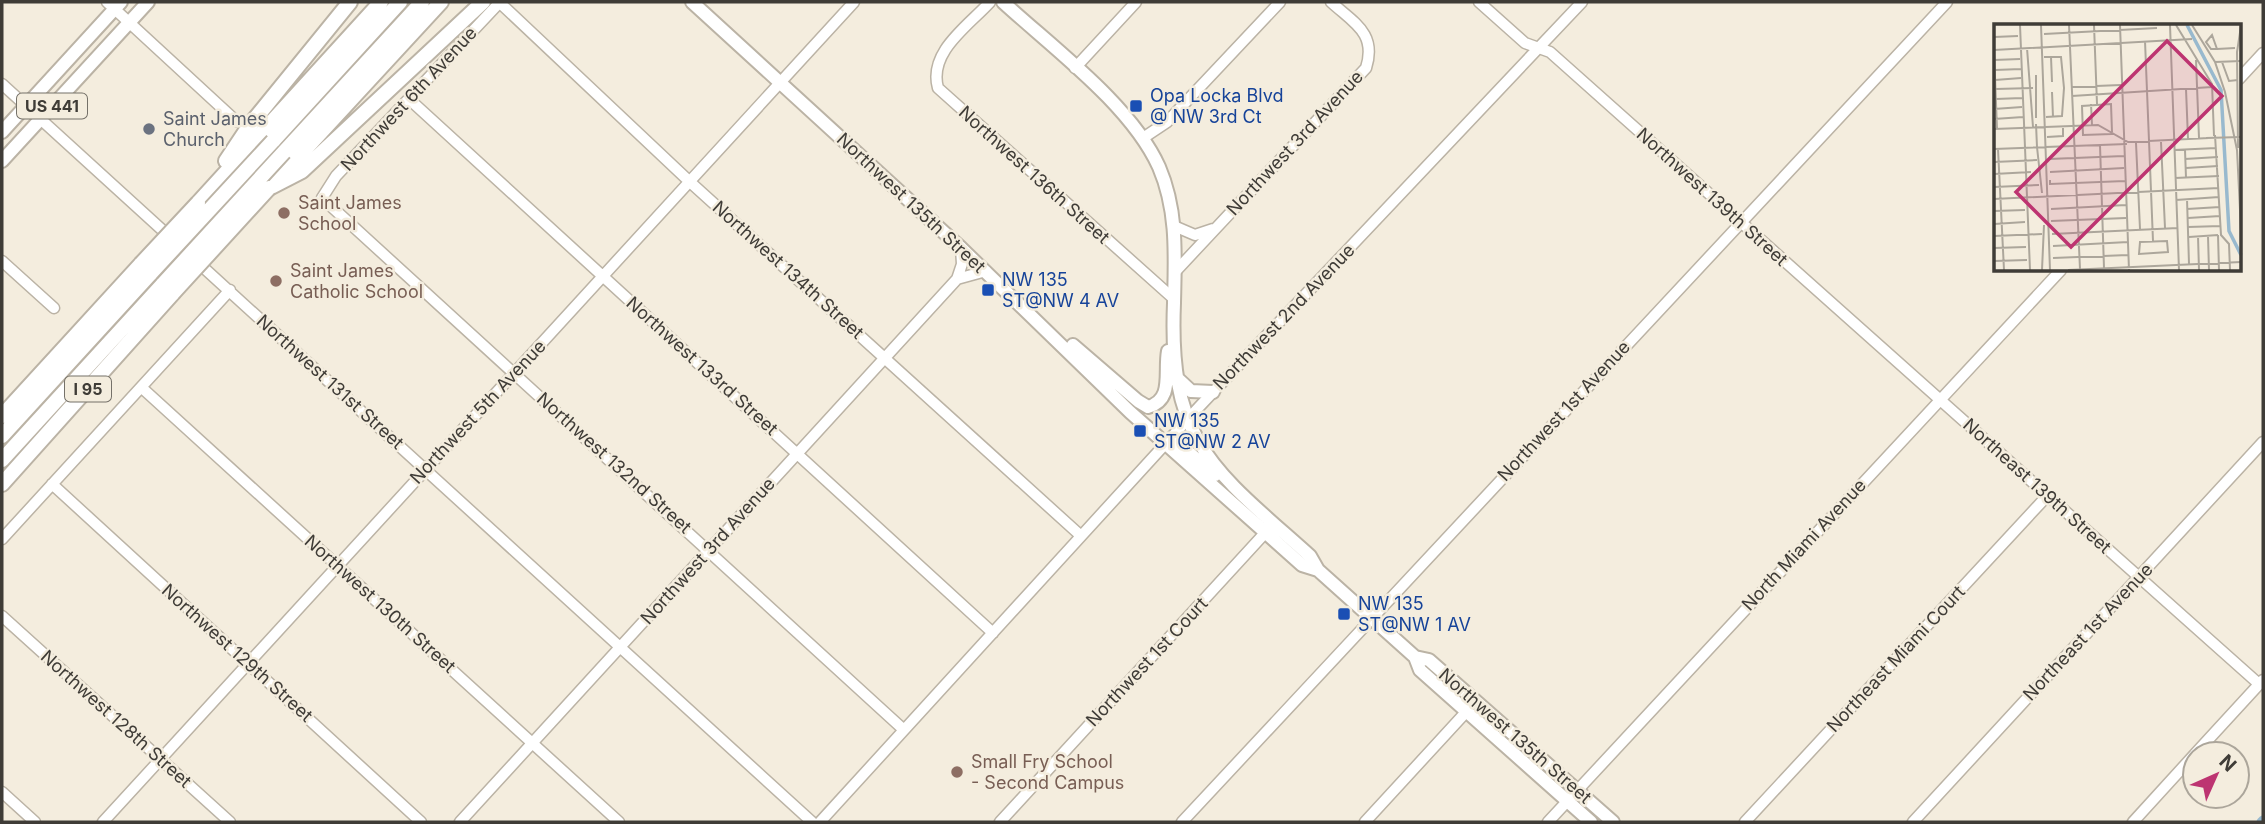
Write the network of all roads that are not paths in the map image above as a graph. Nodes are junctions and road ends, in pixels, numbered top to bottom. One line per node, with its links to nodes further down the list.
1 (148, 2): 20 (main road, US 441)
2 (350, 2): 30 (highway)
3 (381, 2): 30 (highway, I 95)
4 (400, 2): 30 (highway)
5 (422, 2): 34 (highway)
6 (441, 2): 34 (highway)
7 (482, 2): 34 (highway)
8 (500, 2): 27 (street, Northwest 6th Avenue); 35 (street, Northwest 134th Street)
9 (692, 2): 25 (main road, Northwest 135th Street)
10 (854, 2): 25 (street, Northwest 5th Avenue)
11 (990, 2): 50 (street, Northwest 136th Street)
12 (1003, 2): 23 (main road)
13 (1136, 2): 23 (street)
14 (1280, 2): 32 (street)
15 (1331, 2): 39 (street, Northwest 3rd Avenue)
16 (1479, 2): 21 (street, Northwest 139th Street)
17 (1581, 2): 21 (street, Northwest 2nd Avenue)
18 (1947, 2): 37 (street, Northwest 1st Avenue)
19 (114, 4): 20 (street); 28 (main road, US 441)
20 (130, 22): 29 (main road, US 441); 30 (street)
21 (1537, 49): 37 (street, Northwest 139th Street); 58 (street, Northwest 2nd Avenue)
22 (2263, 53): 24 (street)
23 (1074, 68): 32 (main road)
24 (2240, 78)
25 (780, 82): 35 (street, Northwest 5th Avenue); 40 (main road, Northwest 135th Street)
26 (2, 84): 28 (street, Northwest 131st Street)
27 (410, 99): 36 (street, Northwest 6th Avenue); 46 (street, Northwest 133rd Street)
28 (26, 106): 29 (street, Northwest 131st Street); 31 (main road, US 441)
29 (41, 118): 33 (main road, US 441); 49 (street, Northwest 131st Street)
30 (255, 130): 42 (highway, bridge); 42 (highway, I 95, bridge)
31 (2, 132)
32 (1143, 138): 38 (main road)
33 (2, 161)
34 (294, 161): 48 (highway, bridge); 48 (highway, I 95, bridge)
35 (690, 182): 46 (street, Northwest 5th Avenue); 54 (street, Northwest 134th Street)
36 (322, 198): 55 (street, Northwest 132nd Street)
37 (1740, 223): 59 (street, Northwest 139th Street); 80 (street, Northwest 1st Avenue)
38 (1174, 226): 39 (street, Northwest 3rd Avenue); 45 (main road)
39 (1214, 229): 45 (street, Northwest 3rd Avenue)
40 (961, 248): 43 (main road, Northwest 135th Street); 47 (street)
41 (2, 261): 51 (street)
42 (146, 268): 60 (highway, I 95); 62 (highway)
43 (986, 271): 47 (street); 52 (main road, Northwest 135th Street)
44 (2060, 271): 59 (street, North Miami Avenue)
45 (1174, 274): 50 (main road)
46 (602, 276): 55 (street, Northwest 5th Avenue); 65 (street, Northwest 133rd Street)
47 (957, 279): 54 (street, Northwest 3rd Avenue)
48 (168, 289): 66 (highway); 69 (highway, I 95)
49 (230, 290): 57 (street); 67 (street, Northwest 131st Street)
50 (1174, 299): 53 (main road)
51 (54, 308)
52 (1051, 332): 53 (main road); 63 (main road, Northwest 135th Street)
53 (1172, 334): 56 (main road, Northwest 135th Street)
54 (885, 358): 65 (street, Northwest 3rd Avenue); 73 (street, Northwest 134th Street)
55 (514, 373): 67 (street, Northwest 5th Avenue); 75 (street, Northwest 132nd Street)
56 (1176, 377): 58 (main road); 61 (main road, Northwest 135th Street)
57 (141, 387): 70 (street); 76 (street, Northwest 130th Street)
58 (1213, 392): 61 (street, Northwest 2nd Avenue)
59 (1940, 400): 71 (street, Northeast 139th Street); 93 (street, North Miami Avenue)
60 (2, 416)
61 (1187, 420): 63 (street, Northwest 2nd Avenue); 68 (main road, Northwest 135th Street)
62 (2, 436)
63 (1169, 441): 68 (main road); 72 (main road, Northwest 135th Street); 73 (street, Northwest 2nd Avenue)
64 (2263, 442): 78 (street, Northeast 1st Avenue)
65 (797, 452): 75 (street, Northwest 3rd Avenue); 81 (street, Northwest 133rd Street)
66 (2, 460)
67 (425, 469): 76 (street, Northwest 5th Avenue); 82 (street, Northwest 131st Street)
68 (1228, 482): 77 (main road, Northwest 135th Street)
69 (2, 484)
70 (52, 484): 74 (street); 84 (street, Northwest 129th Street)
71 (2048, 495): 78 (street, Northeast 139th Street); 110 (street, Northeast Miami Court)
72 (1265, 533): 77 (main road, Northwest 135th Street); 104 (street, Northwest 1st Court)
73 (1080, 536): 81 (street, Northwest 2nd Avenue)
74 (2, 539)
75 (709, 550): 82 (street, Northwest 3rd Avenue); 87 (street, Northwest 132nd Street)
76 (337, 565): 84 (street, Northwest 5th Avenue); 90 (street, Northwest 130th Street)
77 (1318, 570): 80 (main road, Northwest 135th Street)
78 (2139, 576): 85 (street, Northeast 139th Street); 111 (street, Northeast 1st Avenue)
79 (2, 616): 91 (street, Northwest 128th Street)
80 (1370, 618): 83 (main road, Northwest 135th Street); 105 (street, Northwest 1st Avenue)
81 (993, 633): 87 (street, Northwest 2nd Avenue)
82 (620, 647): 90 (street, Northwest 3rd Avenue); 102 (street, Northwest 131st Street)
83 (1415, 657): 86 (main road, Northwest 135th Street); 88 (main road, Northwest 135th Street)
84 (247, 664): 91 (street, Northwest 5th Avenue); 99 (street, Northwest 129th Street)
85 (2261, 682): 89 (street)
86 (1466, 712): 88 (main road); 95 (main road, Northwest 135th Street); 106 (street)
87 (904, 730): 103 (street, Northwest 2nd Avenue)
88 (1517, 737): 93 (main road, Northwest 135th Street)
89 (2208, 740)
90 (533, 742): 100 (street, Northwest 3rd Avenue); 101 (street, Northwest 130th Street)
91 (160, 760): 97 (street, Northwest 5th Avenue); 98 (street, Northwest 128th Street)
92 (2181, 769): 112 (street)
93 (1577, 791): 95 (street, North Miami Avenue); 109 (main road, Northwest 135th Street)
94 (2, 792): 96 (street)
95 (1568, 802): 107 (street, North Miami Avenue); 108 (main road, Northwest 135th Street)
96 (35, 822)
97 (103, 822)
98 (230, 822)
99 (421, 822)
100 (460, 822)
101 (619, 822)
102 (812, 822)
103 (820, 822)
104 (1000, 822)
105 (1182, 822)
106 (1365, 822)
107 (1548, 822)
108 (1591, 822)
109 (1613, 822)
110 (1745, 822)
111 (1913, 822)
112 (2133, 822)

